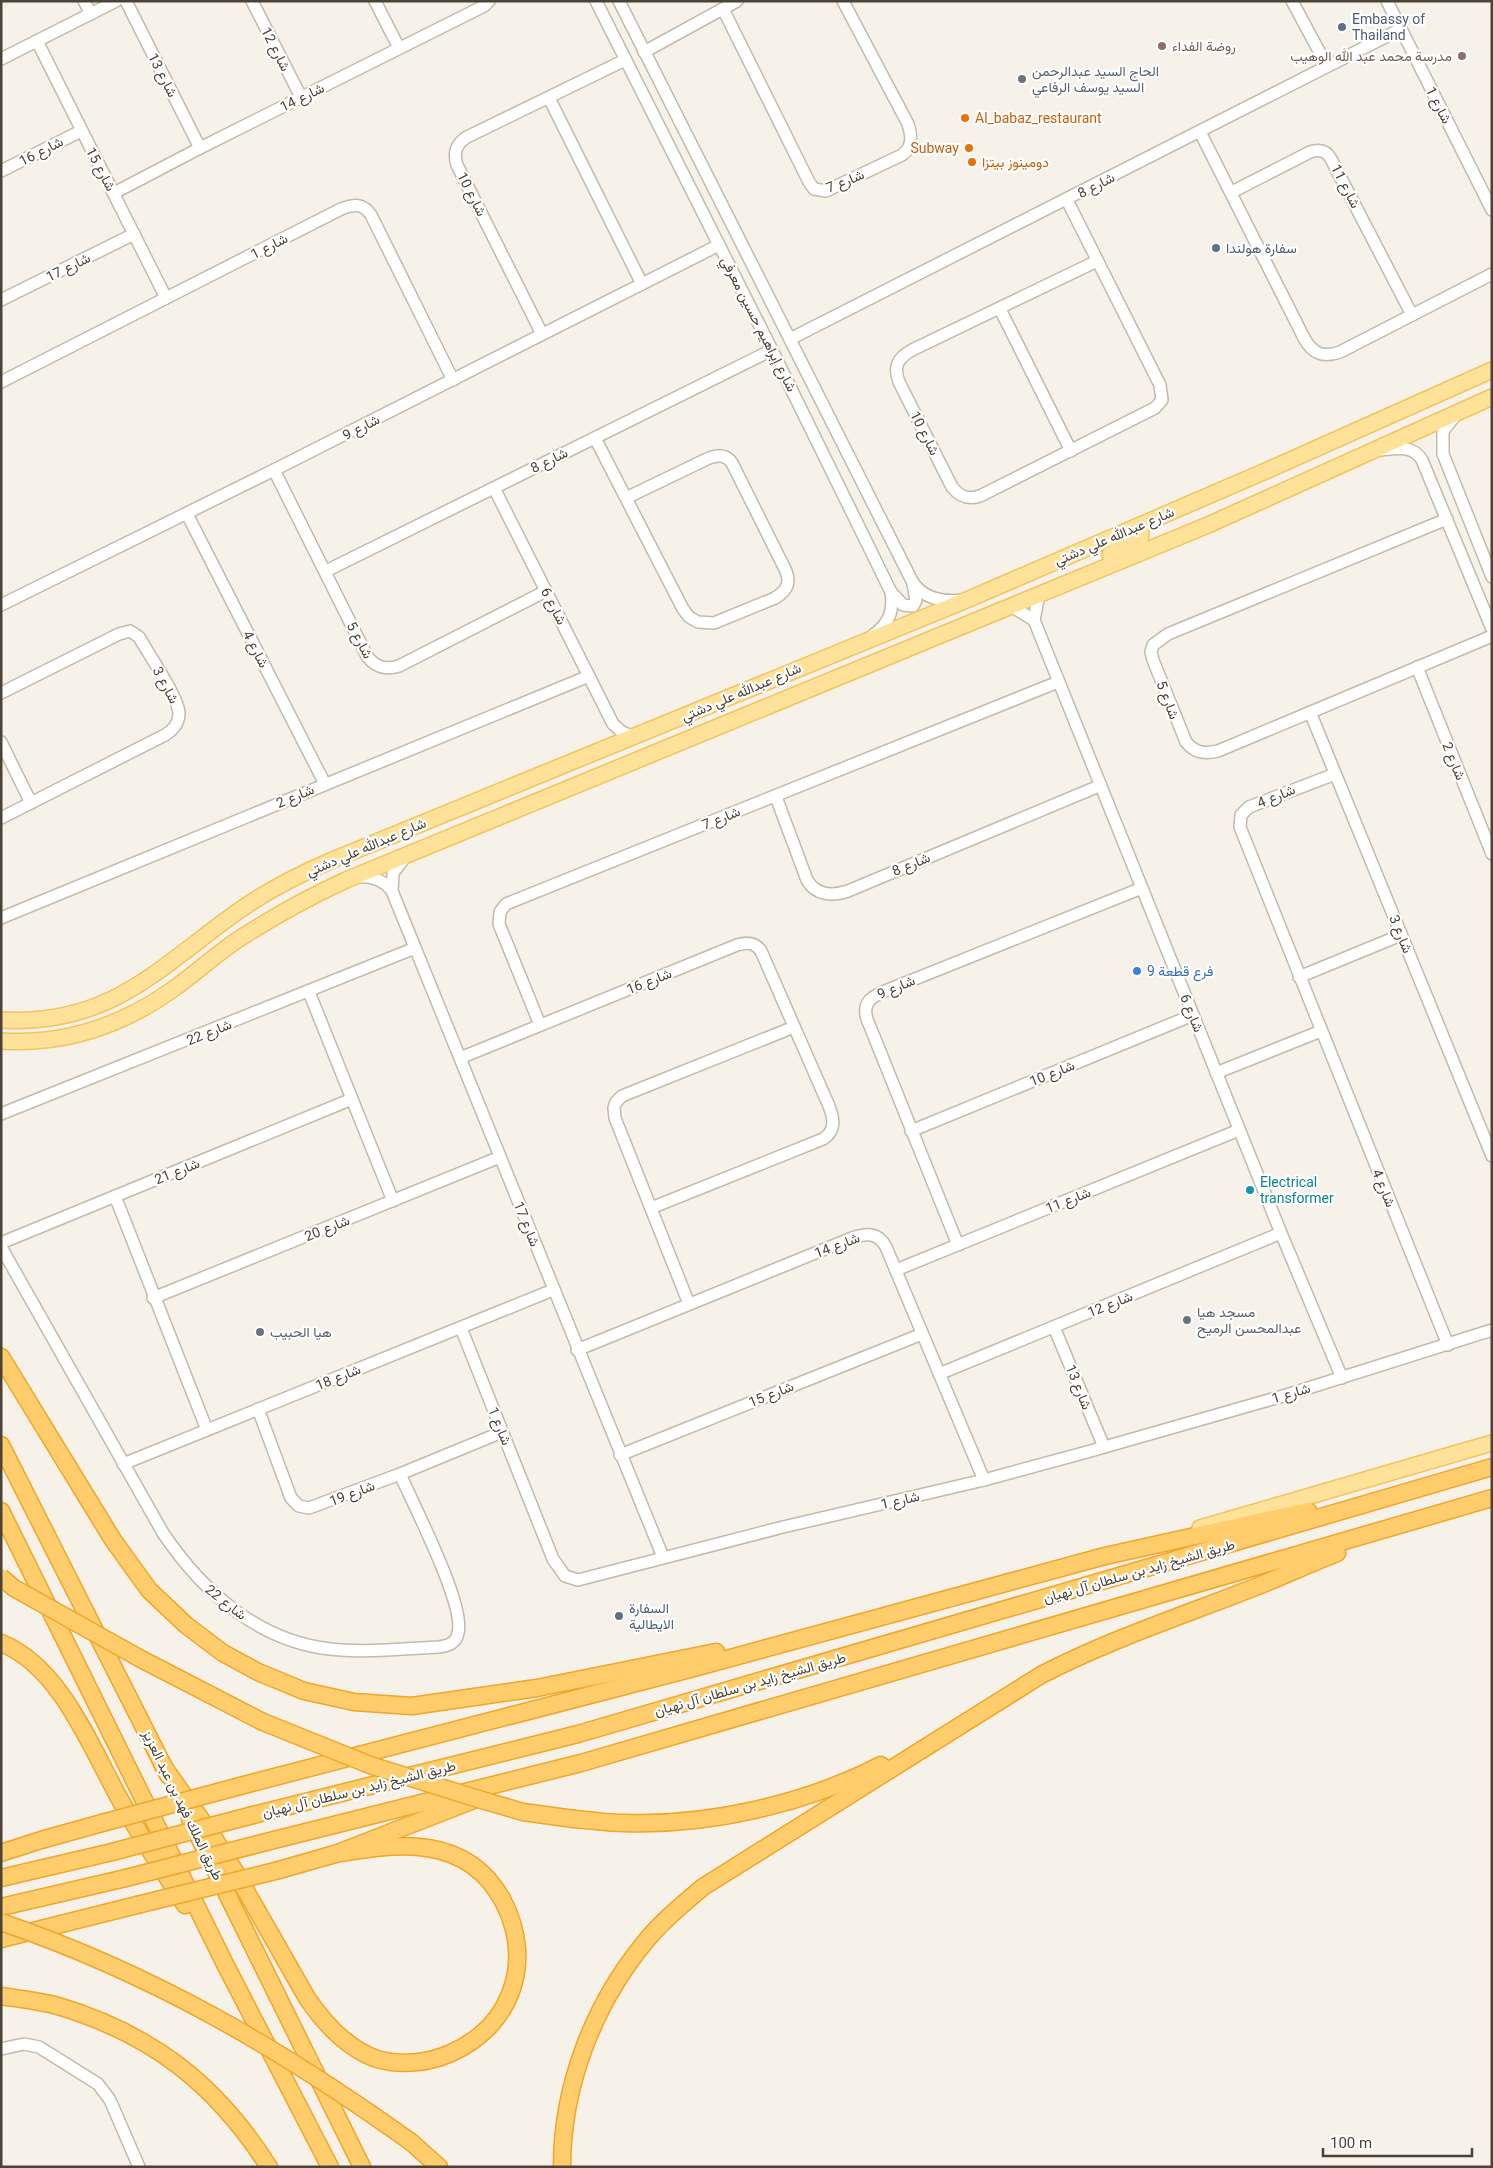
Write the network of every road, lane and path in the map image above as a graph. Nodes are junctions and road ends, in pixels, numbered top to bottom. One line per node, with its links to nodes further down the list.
1 (84, 1): 14 (street)
2 (116, 1): 14 (street)
3 (126, 1): 26 (street, شارع 13)
4 (252, 1): 22 (street, شارع 12)
5 (375, 1): 17 (street)
6 (489, 1): 17 (street, شارع 14)
7 (596, 1): 20 (street, شارع إبراهيم حسين معرفي)
8 (619, 1): 18 (street, شارع إبراهيم حسين معرفي)
9 (737, 1): 13 (street)
10 (844, 1): 13 (street, شارع 7)
11 (1292, 1): 21 (street)
12 (1387, 1): 15 (street, شارع 1)
13 (723, 9): 18 (street)
14 (90, 14): 16 (street)
15 (1401, 29): 21 (street, شارع 8); 31 (street, شارع 1)
16 (37, 41): 19 (street); 24 (street, شارع 15)
17 (399, 48): 22 (street, شارع 14)
18 (644, 52): 42 (street, شارع إبراهيم حسين معرفي)
19 (1, 59)
20 (625, 60): 23 (street, شارع 10); 33 (street, شارع إبراهيم حسين معرفي)
21 (1327, 66): 25 (street, شارع 8)
22 (301, 97): 26 (street, شارع 14)
23 (549, 98): 36 (street); 41 (street, شارع 10)
24 (81, 131): 27 (street, شارع 16); 29 (street, شارع 15)
25 (1200, 132): 28 (street); 30 (street, شارع 8)
26 (200, 148): 29 (street, شارع 14)
27 (1, 171)
28 (1232, 192): 40 (street, شارع 11); 40 (street)
29 (114, 193): 32 (street, شارع 15)
30 (1067, 200): 34 (street, شارع 10); 42 (street, شارع 8)
31 (1492, 210)
32 (134, 234): 37 (street, شارع 15); 38 (street, شارع 17)
33 (719, 245): 36 (street, شارع 9); 43 (street, شارع إبراهيم حسين معرفي)
34 (1097, 261): 39 (street, شارع 10); 50 (street, شارع 10)
35 (1492, 274): 40 (street)
36 (642, 284): 41 (street, شارع 9)
37 (166, 298): 45 (street, شارع 1); 46 (street, شارع 1)
38 (1, 300)
39 (1000, 308): 50 (street); 50 (street, شارع 10)
40 (1412, 314)
41 (542, 334): 45 (street, شارع 9)
42 (790, 339): 63 (street, شارع إبراهيم حسين معرفي)
43 (772, 350): 49 (street, شارع 8); 65 (street, شارع إبراهيم حسين معرفي)
44 (1492, 370): 53 (main road, شارع عبدالله علي دشتي)
45 (453, 380): 52 (street, شارع 9)
46 (1, 382)
47 (1492, 397): 48 (main road, شارع عبدالله علي دشتي)
48 (1466, 408): 51 (main road, شارع عبدالله علي دشتي); 62 (street)
49 (594, 438): 55 (street, شارع 8); 56 (street)
50 (1071, 451)
51 (1363, 455): 54 (street); 60 (main road, شارع عبدالله علي دشتي)
52 (274, 470): 57 (street, شارع 9); 61 (street, شارع 5)
53 (1268, 470): 59 (main road, شارع عبدالله علي دشتي); 60 (main road)
54 (1429, 474): 58 (street); 62 (street)
55 (494, 488): 61 (street, شارع 8); 64 (street, شارع 6)
56 (626, 498): 56 (street)
57 (187, 514): 68 (street, شارع 9); 84 (street, شارع 4)
58 (1447, 519): 71 (street); 78 (street, شارع 5)
59 (1138, 526): 66 (main road); 67 (main road, شارع عبدالله علي دشتي)
60 (1174, 538): 66 (main road, شارع عبدالله علي دشتي)
61 (326, 571): 64 (street, شارع 5)
62 (1492, 579)
63 (912, 581): 65 (street); 67 (street, شارع إبراهيم حسين معرفي)
64 (546, 591): 75 (street, شارع 6)
65 (891, 592): 73 (street)
66 (1039, 595): 69 (main road, شارع عبدالله علي دشتي); 70 (street)
67 (969, 598): 73 (main road, شارع عبدالله علي دشتي)
68 (1, 605)
69 (1011, 606): 70 (street); 89 (main road, شارع عبدالله علي دشتي)
70 (1034, 620): 76 (street, شارع 6)
71 (1492, 629)
72 (1492, 636): 74 (street, شارع 5)
73 (862, 642): 80 (main road, شارع عبدالله علي دشتي)
74 (1416, 667): 78 (street, شارع 5); 90 (street, شارع 2)
75 (589, 676): 79 (street, شارع 6); 84 (street, شارع 2)
76 (1058, 682): 85 (street, شارع 6); 86 (street, شارع 7)
77 (1, 693): 87 (street, شارع 3)
78 (1310, 712): 83 (street, شارع 3)
79 (613, 724): 80 (street); 82 (street)
80 (634, 737): 82 (main road, شارع عبدالله علي دشتي)
81 (1, 742): 87 (street)
82 (608, 748): 91 (main road, شارع عبدالله علي دشتي)
83 (1335, 774): 97 (street, شارع 3); 99 (street, شارع 4)
84 (325, 784): 95 (street, شارع 2)
85 (1099, 786): 86 (street, شارع 8); 93 (street, شارع 6)
86 (776, 797): 103 (street, شارع 7)
87 (31, 802): 88 (street, شارع 3)
88 (1, 818)
89 (414, 851): 92 (main road, شارع عبدالله علي دشتي); 94 (street)
90 (1492, 854)
91 (312, 869): 96 (main road); 102 (main road, شارع عبدالله علي دشتي)
92 (346, 880): 94 (street); 96 (main road, شارع عبدالله علي دشتي)
93 (1142, 888): 101 (street, شارع 6); 112 (street, شارع 9)
94 (392, 891): 98 (street, شارع 17)
95 (1, 918)
96 (250, 932): 106 (main road, شارع عبدالله علي دشتي)
97 (1401, 935): 99 (street); 113 (street, شارع 3)
98 (415, 948): 100 (street, شارع 22); 107 (street, شارع 17)
99 (1299, 977): 105 (street, شارع 4)
100 (309, 992): 109 (street); 110 (street, شارع 22)
101 (1193, 1014): 108 (street, شارع 6); 112 (street, شارع 10)
102 (1, 1020)
103 (540, 1025): 104 (street, شارع 16); 107 (street, شارع 16)
104 (794, 1027): 117 (street); 117 (street, شارع 16)
105 (1321, 1031): 108 (street); 130 (street, شارع 4)
106 (1, 1041)
107 (460, 1058): 114 (street, شارع 17)
108 (1216, 1072): 111 (street, شارع 6)
109 (352, 1099): 115 (street, شارع 21); 116 (street)
110 (1, 1114)
111 (1239, 1130): 118 (street, شارع 6); 120 (street, شارع 11)
112 (911, 1131): 120 (street, شارع 9)
113 (1492, 1156)
114 (500, 1157): 116 (street, شارع 20); 123 (street, شارع 17)
115 (115, 1196): 119 (street, شارع 21); 124 (street)
116 (393, 1201): 124 (street, شارع 20)
117 (651, 1208): 125 (street)
118 (1281, 1233): 126 (street, شارع 12); 134 (street, شارع 6)
119 (1, 1243)
120 (958, 1245): 122 (street, شارع 11)
121 (1, 1247): 142 (street, شارع 22)
122 (896, 1270): 125 (street, شارع 14); 129 (street, شارع 14)
123 (553, 1290): 127 (street, شارع 18); 131 (street, شارع 17)
124 (154, 1298): 136 (street)
125 (689, 1304): 131 (street, شارع 14)
126 (1054, 1327): 133 (street, شارع 12); 140 (street, شارع 13)
127 (461, 1328): 135 (street, شارع 18); 137 (street, شارع 1)
128 (1492, 1330): 130 (street, شارع 1)
129 (922, 1334): 133 (street, شارع 14); 141 (street, شارع 15)
130 (1448, 1345): 134 (street, شارع 1)
131 (578, 1350): 141 (street, شارع 17)
132 (1, 1357): 153 (highway)
133 (939, 1374): 145 (street, شارع 14)
134 (1342, 1378): 140 (street, شارع 1)
135 (258, 1410): 136 (street, شارع 18); 144 (street, شارع 19)
136 (206, 1430): 142 (street, شارع 18)
137 (502, 1432): 144 (street, شارع 19); 151 (street, شارع 1)
138 (1492, 1443): 150 (main road)
139 (1, 1445): 157 (highway, طريق الملك فهد بن عبد العزيز)
140 (1104, 1447): 145 (street, شارع 1)
141 (620, 1455): 151 (street, شارع 17)
142 (123, 1464): 144 (street, شارع 22)
143 (1492, 1467): 147 (highway, طريق الشيخ زايد بن سلطان آل نهيان)
144 (400, 1474)
145 (984, 1480): 151 (street, شارع 1)
146 (1492, 1498): 149 (highway, طريق الشيخ زايد بن سلطان آل نهيان)
147 (1362, 1506): 150 (highway); 162 (highway, طريق الشيخ زايد بن سلطان آل نهيان, bridge)
148 (1, 1511): 166 (highway)
149 (1413, 1521): 155 (highway); 156 (highway, طريق الشيخ زايد بن سلطان آل نهيان)
150 (1105, 1556): 153 (highway)
151 (663, 1557)
152 (1, 1577): 155 (highway, bridge)
153 (824, 1633): 158 (highway, bridge)
154 (1, 1643): 166 (highway)
155 (950, 1730): 174 (highway)
156 (581, 1763): 161 (highway); 163 (highway, طريق الشيخ زايد بن سلطان آل نهيان, bridge)
157 (163, 1766): 161 (highway); 172 (highway, طريق الملك فهد بن عبد العزيز)
158 (41, 1840): 159 (highway); 160 (highway)
159 (1, 1847)
160 (1, 1853)
161 (335, 1854): 165 (highway, bridge)
162 (1, 1878)
163 (1, 1907)
164 (1, 1922): 173 (highway, bridge)
165 (1, 1939)
166 (225, 1964): 171 (highway)
167 (1, 1996): 170 (highway)
168 (1, 2049): 169 (street)
169 (139, 2167)
170 (268, 2167)
171 (330, 2167)
172 (362, 2167)
173 (439, 2167)
174 (562, 2167)

